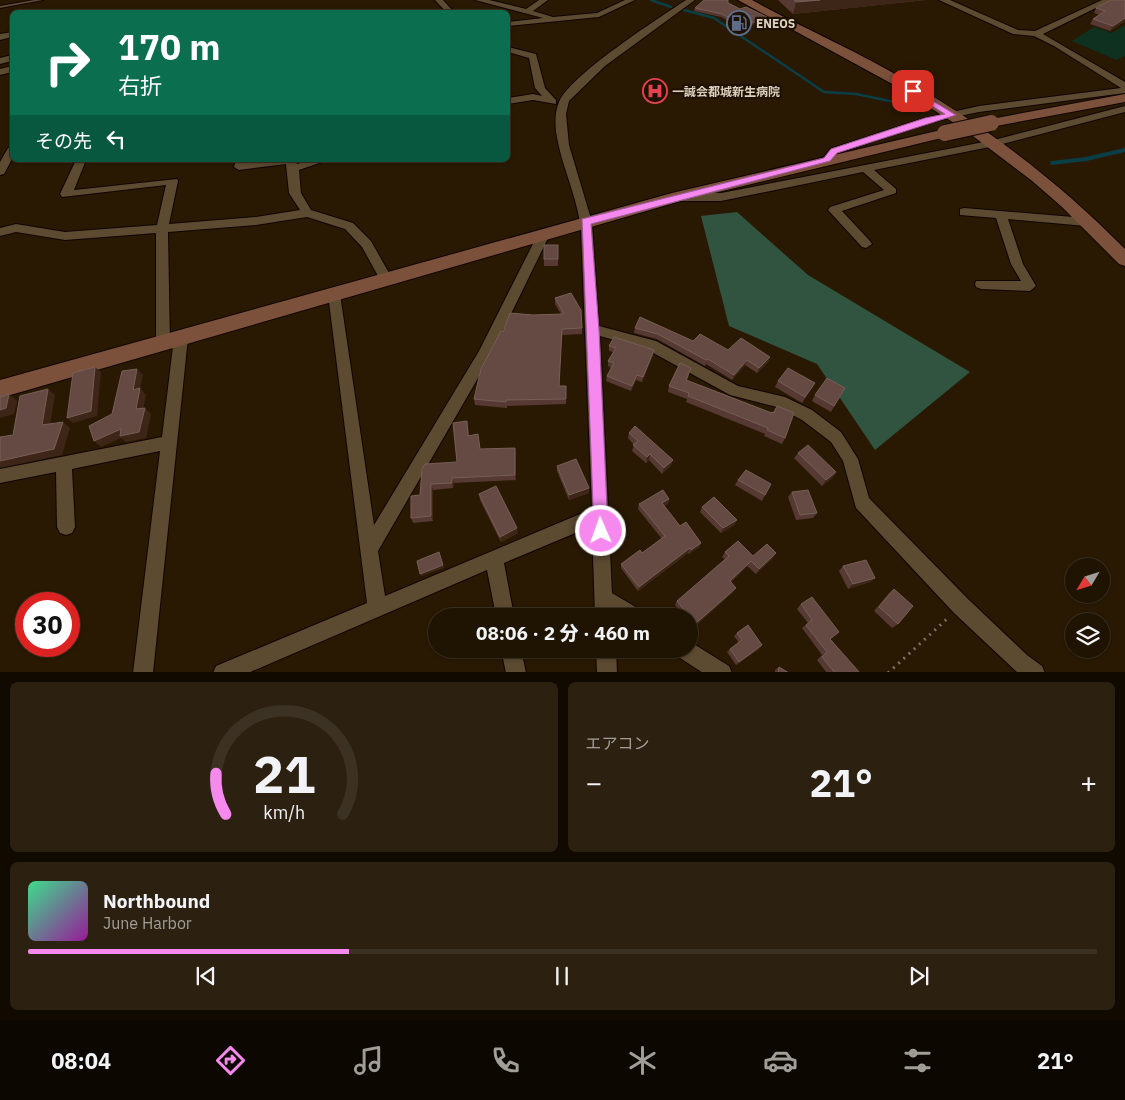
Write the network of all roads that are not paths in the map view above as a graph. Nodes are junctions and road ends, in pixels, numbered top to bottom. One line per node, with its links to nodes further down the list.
1 (41, 0): 11 (lane)
2 (439, 0): 12 (street)
3 (479, 0): 10 (street)
4 (544, 0): 13 (street)
5 (631, 0): 14 (street)
6 (691, 0): 23 (street)
7 (744, 0): 25 (street)
8 (943, 0): 16 (street)
9 (1108, 0): 16 (street)
10 (489, 1): 13 (street)
11 (0, 7)
12 (448, 10)
13 (528, 11): 14 (street)
14 (557, 19): 15 (street)
15 (510, 24)
16 (1036, 34): 18 (street)
17 (510, 50): 21 (street)
18 (1125, 86)
19 (1125, 90): 25 (street)
20 (1125, 98): 28 (street, bridge)
21 (550, 100): 22 (street); 23 (street)
22 (510, 101)
23 (563, 106): 38 (street)
24 (1125, 109): 26 (street)
25 (952, 115): 26 (street); 28 (street)
26 (995, 143): 32 (street); 39 (street)
27 (10, 154): 33 (street)
28 (827, 160): 34 (street)
29 (80, 162): 40 (street)
30 (240, 162): 31 (street)
31 (291, 163): 36 (street)
32 (867, 170): 34 (street); 43 (street)
33 (0, 172)
34 (678, 196): 38 (street)
35 (964, 212): 37 (street)
36 (307, 213): 40 (street); 45 (street)
37 (1002, 216): 39 (street); 46 (street)
38 (586, 222): 42 (street); 48 (street)
39 (1086, 222): 44 (street)
40 (162, 228): 41 (street); 49 (street)
41 (0, 232)
42 (544, 234): 45 (street); 56 (street)
43 (866, 244)
44 (1122, 253)
45 (387, 280): 47 (street)
46 (981, 284)
47 (334, 294): 49 (street); 56 (street)
48 (593, 330): 54 (street); 69 (street)
49 (172, 341): 50 (street); 51 (street)
50 (0, 389)
51 (170, 442): 52 (street); 64 (street)
52 (64, 463): 53 (street); 55 (street)
53 (0, 476)
54 (600, 514): 57 (street); 59 (street)
55 (66, 527)
56 (369, 550): 58 (street)
57 (494, 558): 58 (street); 60 (street)
58 (377, 607): 65 (street)
59 (604, 607)
60 (503, 608)
61 (698, 657): 68 (street)
62 (513, 658): 66 (street)
63 (606, 658): 67 (street)
64 (143, 672)
65 (223, 672)
66 (516, 672)
67 (607, 672)
68 (722, 672)
69 (1035, 672)

